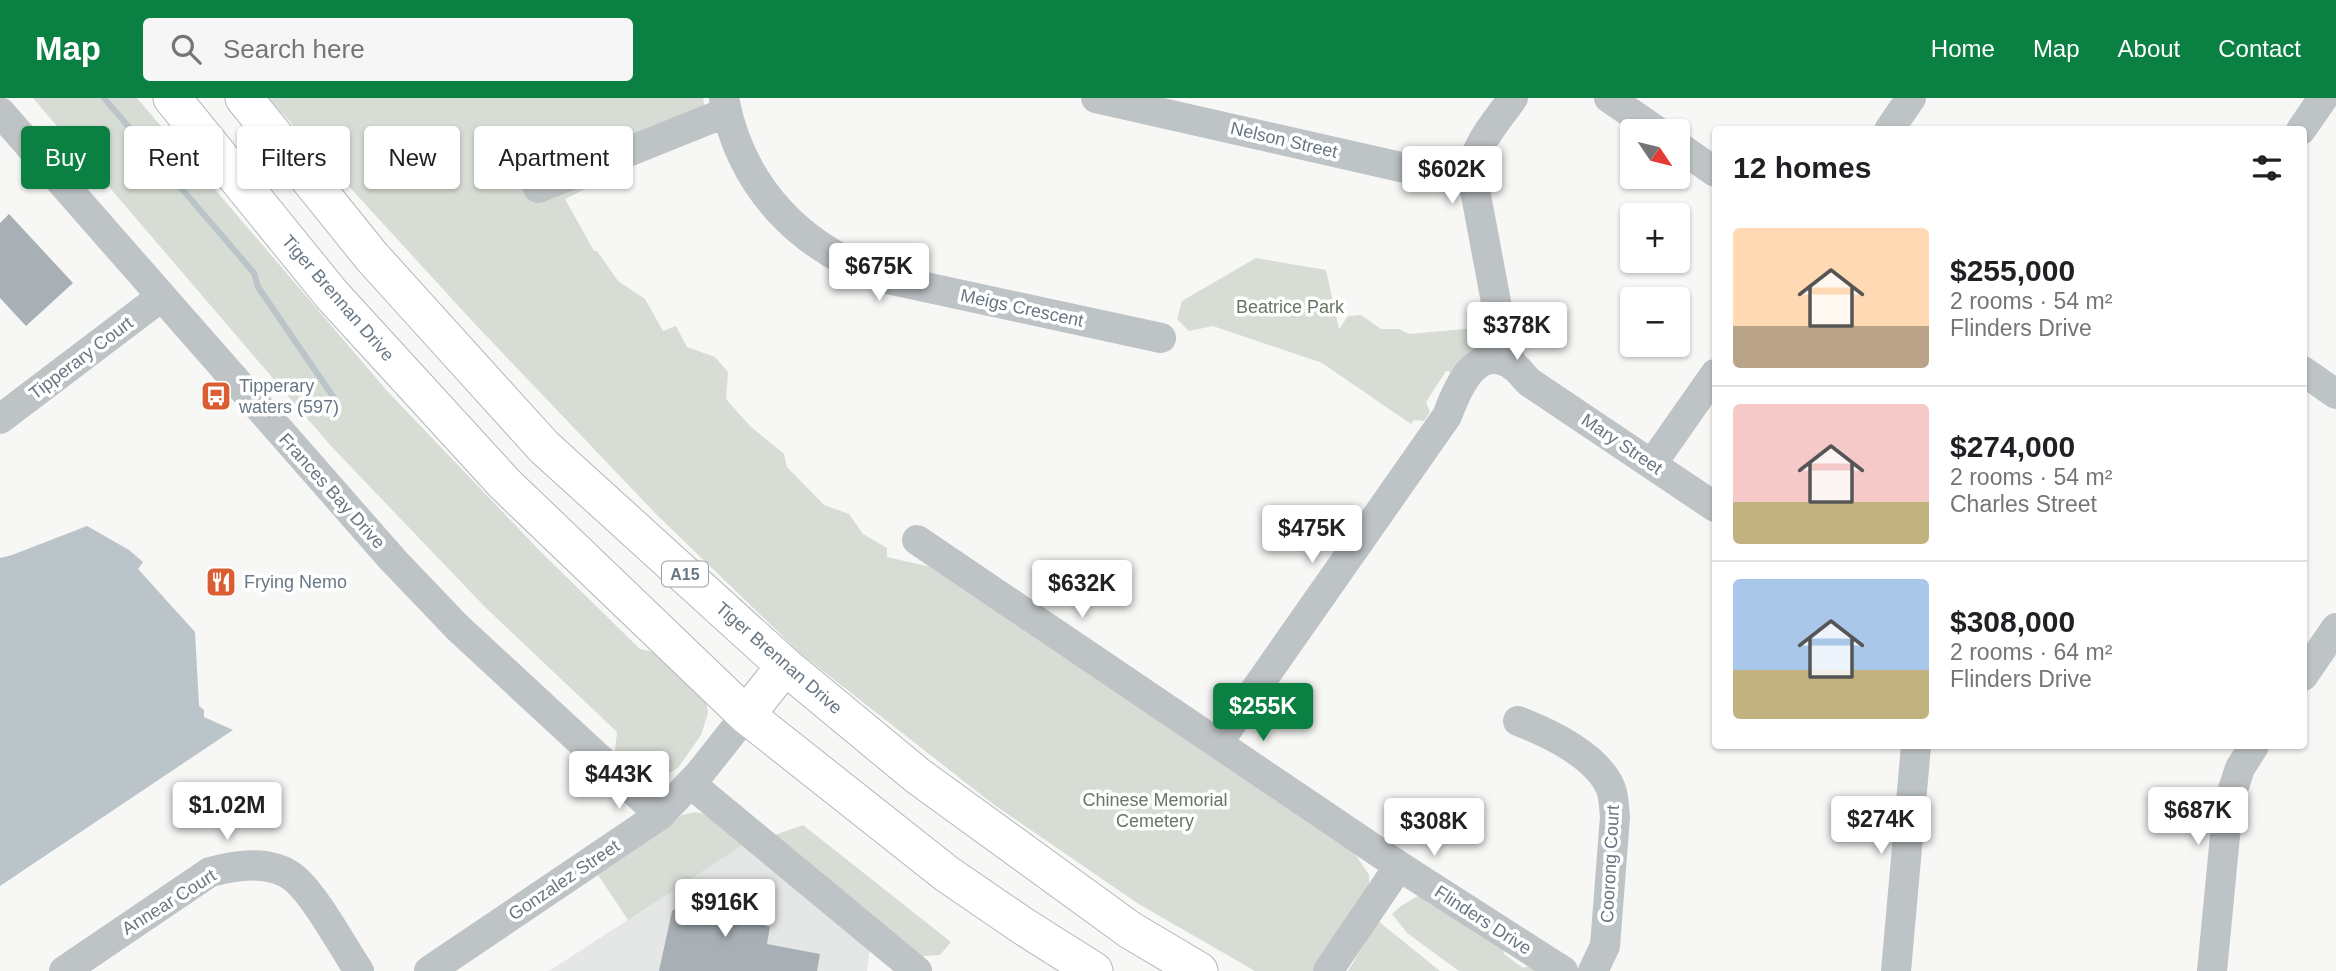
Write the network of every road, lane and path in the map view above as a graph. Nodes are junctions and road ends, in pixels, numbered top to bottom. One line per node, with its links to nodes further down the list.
1 (172, 98): 12 (main road, Tiger Brennan Drive)
2 (186, 98): 13 (main road)
3 (244, 98): 32 (main road, Tiger Brennan Drive / A15)
4 (1096, 98): 20 (street, Nelson Street)
5 (1513, 98): 20 (street)
6 (1609, 98): 11 (street)
7 (1912, 98): 14 (street)
8 (2323, 98): 15 (street)
9 (726, 105): 16 (street); 22 (street, Meigs Crescent)
10 (0, 112): 21 (street, Frances Bay Drive)
11 (1640, 119)
12 (195, 126)
13 (207, 126)
14 (1892, 126)
15 (2304, 126)
16 (633, 146)
17 (1690, 154): 19 (street)
18 (223, 161): 34 (main road, Tiger Brennan Drive)
19 (1712, 170)
20 (1472, 174): 23 (street)
21 (161, 297): 27 (street, Tipperary Court); 40 (street, Frances Bay Drive)
22 (1161, 338)
23 (1504, 361): 28 (street, Mary Street); 36 (street)
24 (2307, 374): 26 (street)
25 (1712, 378): 28 (street)
26 (2336, 394)
27 (0, 419)
28 (1652, 464): 29 (street, Mary Street)
29 (1712, 505)
30 (917, 540): 36 (street, Flinders Drive)
31 (2336, 628): 33 (street)
32 (785, 666): 34 (main road); 47 (main road, Tiger Brennan Drive / A15)
33 (2307, 670)
34 (746, 715): 39 (street, Gonzalez Street); 46 (main road, Tiger Brennan Drive)
35 (1518, 721): 50 (street, Coorong Court)
36 (1218, 743): 41 (street, Flinders Drive)
37 (1916, 749): 51 (street)
38 (2252, 749): 52 (street)
39 (691, 784): 40 (street, Gonzalez Street); 45 (street)
40 (660, 815): 44 (street, Gonzalez Street)
41 (1399, 866): 48 (street); 49 (street, Flinders Drive)
42 (64, 971): 43 (street, Annear Court)
43 (359, 971)
44 (429, 971)
45 (917, 971)
46 (1094, 971)
47 (1199, 971)
48 (1328, 971)
49 (1563, 971)
50 (1593, 971)
51 (1896, 971)
52 (2212, 971)

